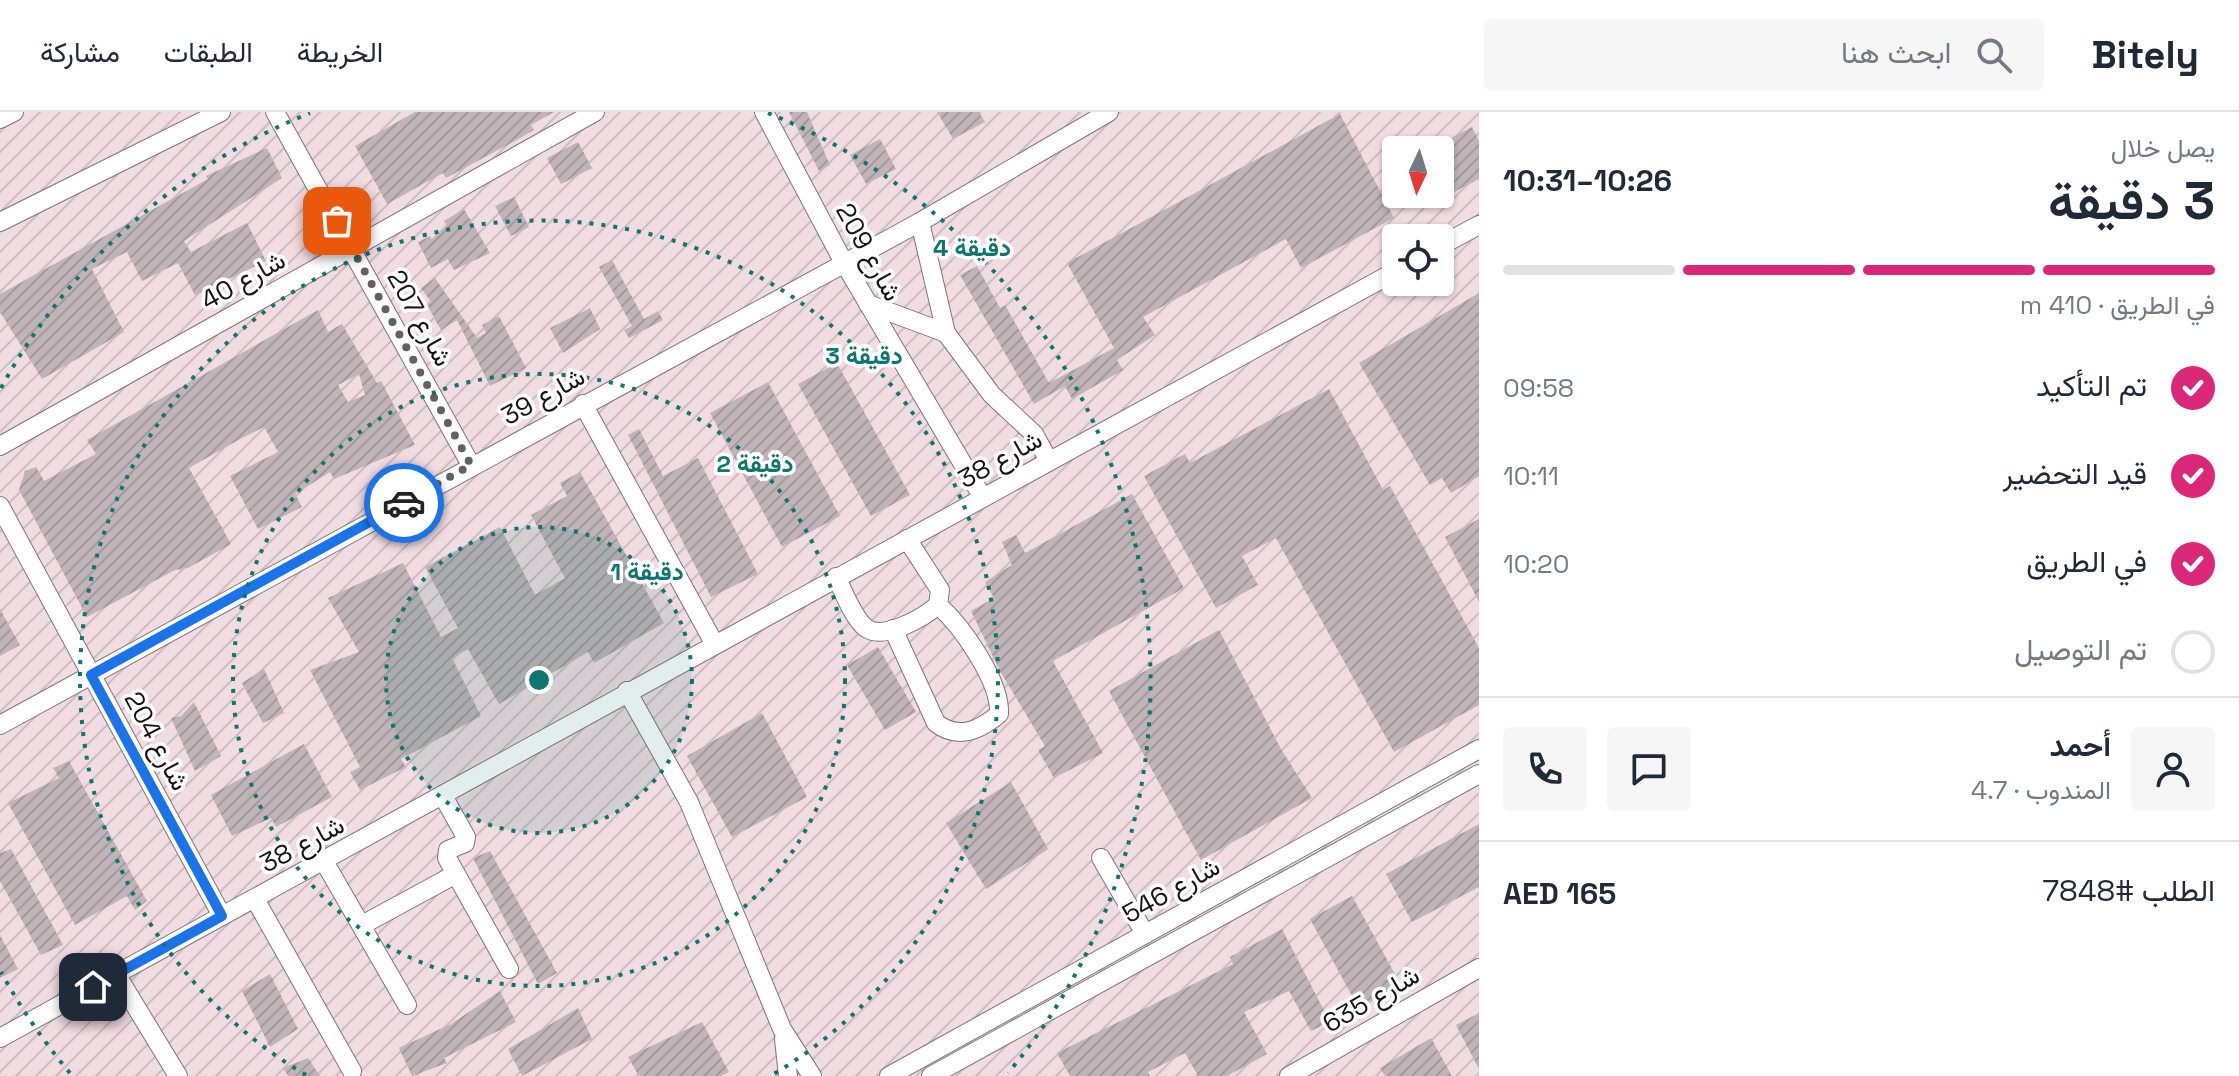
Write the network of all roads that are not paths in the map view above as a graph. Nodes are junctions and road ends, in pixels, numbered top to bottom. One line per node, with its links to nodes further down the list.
1 (14, 112): 7 (street)
2 (221, 112): 8 (street)
3 (275, 112): 12 (street, شارع 207)
4 (595, 112): 12 (street, شارع 40)
5 (764, 112): 13 (street, شارع 209)
6 (1109, 112): 9 (street, شارع 39)
7 (0, 119)
8 (0, 222)
9 (920, 222): 13 (street, شارع 39); 16 (street)
10 (1479, 225): 11 (street)
11 (1454, 238)
12 (352, 248): 18 (street, شارع 40); 20 (street, شارع 207)
13 (843, 261): 15 (street, شارع 209); 17 (street, شارع 39)
14 (1382, 279): 19 (street, شارع 38)
15 (868, 304): 16 (street); 21 (street, شارع 209)
16 (946, 333): 19 (street)
17 (583, 404): 20 (street, شارع 39); 27 (street)
18 (0, 446)
19 (1049, 461): 21 (street, شارع 38)
20 (471, 465): 28 (street, شارع 39)
21 (983, 498): 23 (street, شارع 38)
22 (0, 506): 28 (street, شارع 204)
23 (907, 539): 24 (street, شارع 38); 25 (street)
24 (836, 577): 26 (street); 27 (street, شارع 38)
25 (938, 605): 26 (street); 26 (street)
26 (893, 629)
27 (714, 643): 29 (street, شارع 38)
28 (91, 675): 30 (street, شارع 39); 38 (street, شارع 204)
29 (627, 691): 33 (street, شارع 38); 45 (street)
30 (0, 725)
31 (1479, 749): 40 (street, شارع 546)
32 (1479, 774): 52 (street, شارع 546)
33 (443, 796): 35 (street, شارع 38); 36 (street)
34 (1101, 858): 40 (street)
35 (325, 863): 37 (street, شارع 38); 39 (street)
36 (456, 874): 39 (street); 42 (street)
37 (255, 899): 38 (street, شارع 38); 47 (street)
38 (222, 916): 43 (street, شارع 38)
39 (362, 925): 44 (street)
40 (1145, 934): 51 (street, شارع 546)
41 (1479, 968): 53 (street, شارع 635)
42 (509, 969)
43 (116, 974): 46 (street, شارع 38); 48 (street)
44 (407, 1005)
45 (782, 1029): 49 (street); 50 (street)
46 (0, 1038)
47 (352, 1071)
48 (178, 1076)
49 (788, 1076)
50 (812, 1076)
51 (889, 1076)
52 (931, 1076)
53 (1289, 1076)

